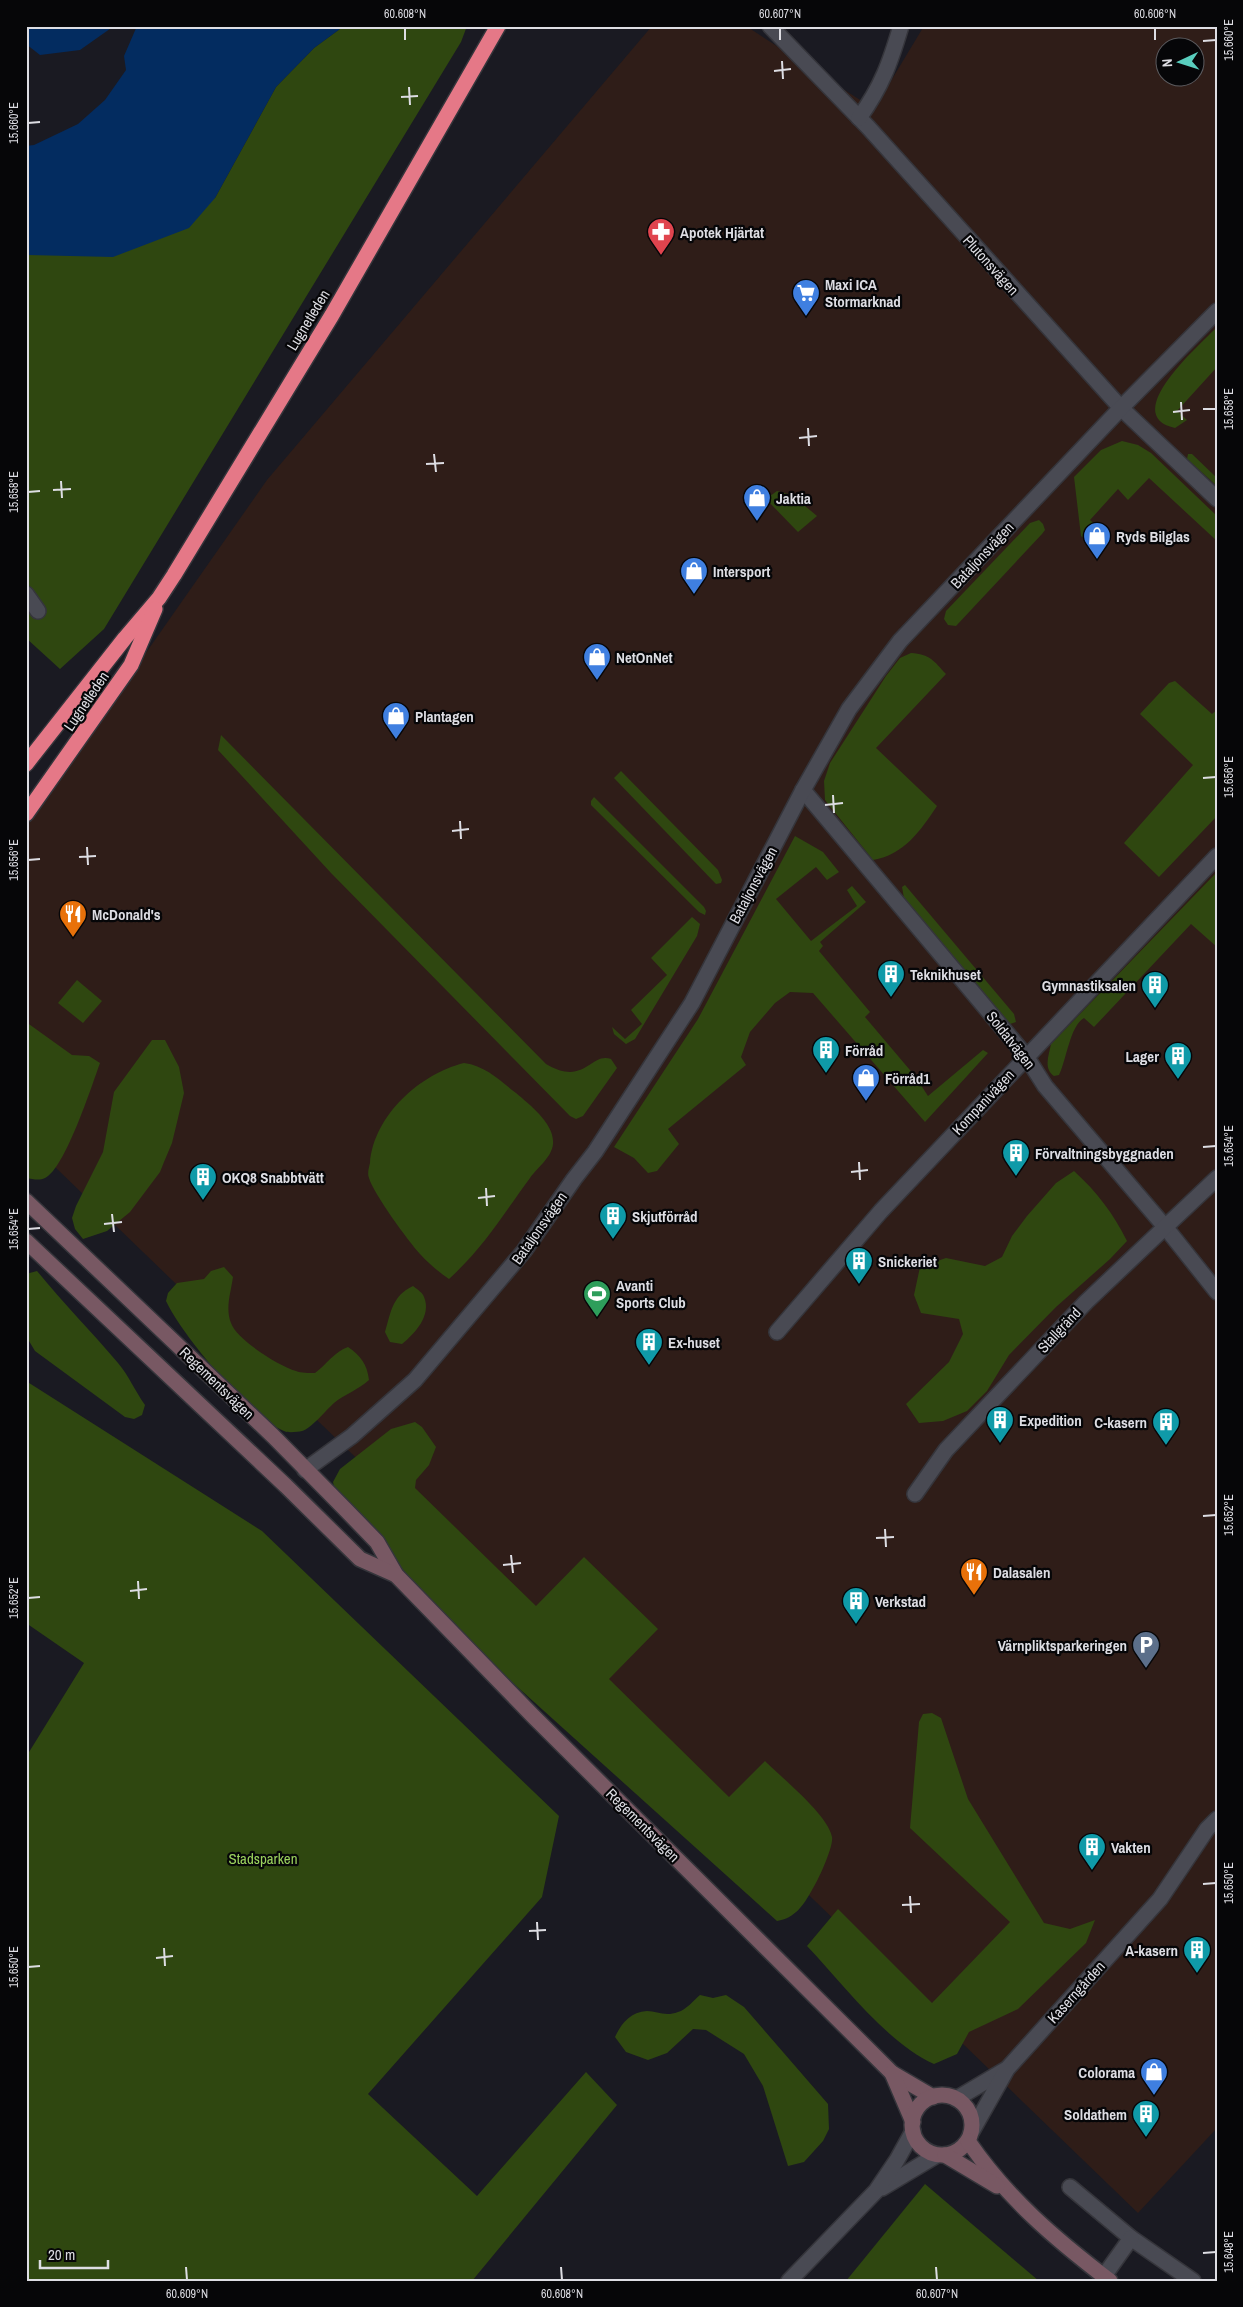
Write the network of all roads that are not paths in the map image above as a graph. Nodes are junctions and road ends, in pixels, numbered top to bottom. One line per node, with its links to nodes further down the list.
1 (490, 26): 5 (highway, Lugnetleden)
2 (498, 26): 5 (highway, Lugnetleden)
3 (770, 26): 6 (street, Plutonsvägen)
4 (901, 26): 6 (street)
5 (481, 55): 11 (highway, Lugnetleden)
6 (859, 118): 8 (street, Plutonsvägen)
7 (1217, 311): 8 (street, Bataljonsvägen)
8 (1121, 408): 9 (street, Plutonsvägen); 14 (street, Bataljonsvägen)
9 (1217, 499)
10 (26, 594): 12 (street)
11 (159, 598): 13 (highway, Lugnetleden); 15 (highway, Lugnetleden)
12 (38, 610)
13 (26, 764)
14 (803, 790): 17 (street, Soldatvägen); 24 (street, Bataljonsvägen)
15 (26, 814)
16 (1217, 856): 17 (street, Kompanivägen)
17 (1026, 1056): 20 (street, Soldatvägen); 23 (street, Kompanivägen)
18 (1217, 1178): 20 (street, Stallgränd)
19 (26, 1201): 24 (main road, Regementsvägen)
20 (1166, 1228): 22 (street, Soldatvägen); 26 (street, Stallgränd)
21 (26, 1241): 25 (main road, Regementsvägen)
22 (1217, 1292)
23 (777, 1332)
24 (305, 1470): 25 (main road); 27 (main road, Regementsvägen)
25 (286, 1486): 27 (main road, Regementsvägen)
26 (915, 1494)
27 (396, 1575): 30 (main road, Regementsvägen)
28 (1217, 1819): 29 (street, Kaserngården)
29 (1007, 2069): 32 (street, Kaserngården); 34 (street, Kaserngården)
30 (892, 2073): 31 (main road, Regementsvägen); 33 (main road, Regementsvägen)
31 (933, 2097): 32 (main road); 33 (main road)
32 (956, 2099): 34 (main road)
33 (913, 2126): 35 (main road); 37 (street)
34 (970, 2136): 35 (main road); 38 (main road)
35 (941, 2155): 37 (street); 38 (main road)
36 (1070, 2187): 39 (street)
37 (876, 2191): 41 (street)
38 (1007, 2192): 40 (main road)
39 (1131, 2238): 40 (street); 42 (street)
40 (1107, 2278)
41 (789, 2281)
42 (1193, 2281)

